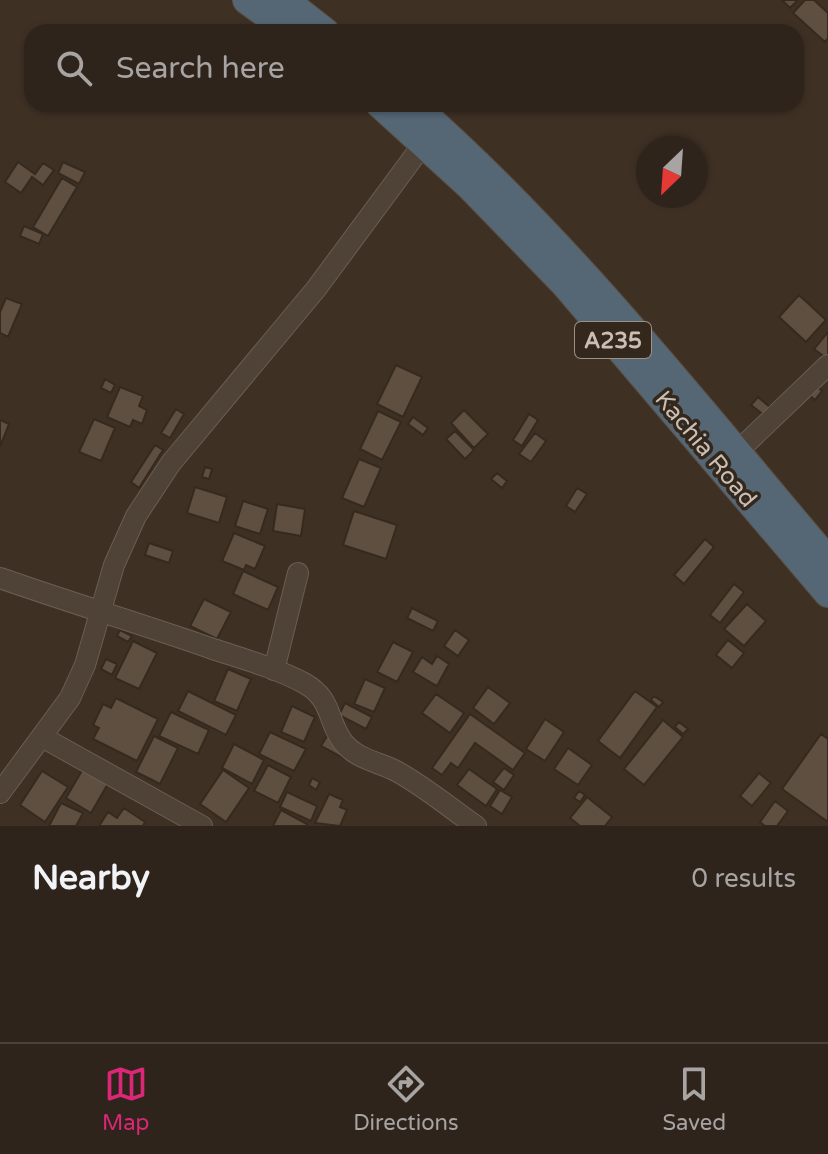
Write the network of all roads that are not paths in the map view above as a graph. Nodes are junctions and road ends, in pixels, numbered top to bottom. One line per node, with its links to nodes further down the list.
1 (247, 0): 3 (highway)
2 (284, 0): 4 (highway)
3 (280, 24)
4 (315, 24)
5 (389, 112): 7 (highway, Kachia Road / A235)
6 (420, 112): 9 (highway, Kachia Road / A235)
7 (424, 143): 10 (highway, Kachia Road / A235); 15 (street)
8 (828, 365): 9 (street)
9 (737, 452): 10 (highway, Kachia Road / A235)
10 (777, 516): 11 (highway, Kachia Road / A235); 14 (highway, Kachia Road / A235)
11 (828, 561)
12 (298, 573): 16 (street)
13 (0, 578): 15 (street)
14 (828, 593)
15 (99, 613): 16 (street); 17 (street)
16 (274, 670): 20 (street)
17 (42, 737): 18 (street); 19 (street)
18 (0, 793)
19 (202, 826)
20 (476, 826)

